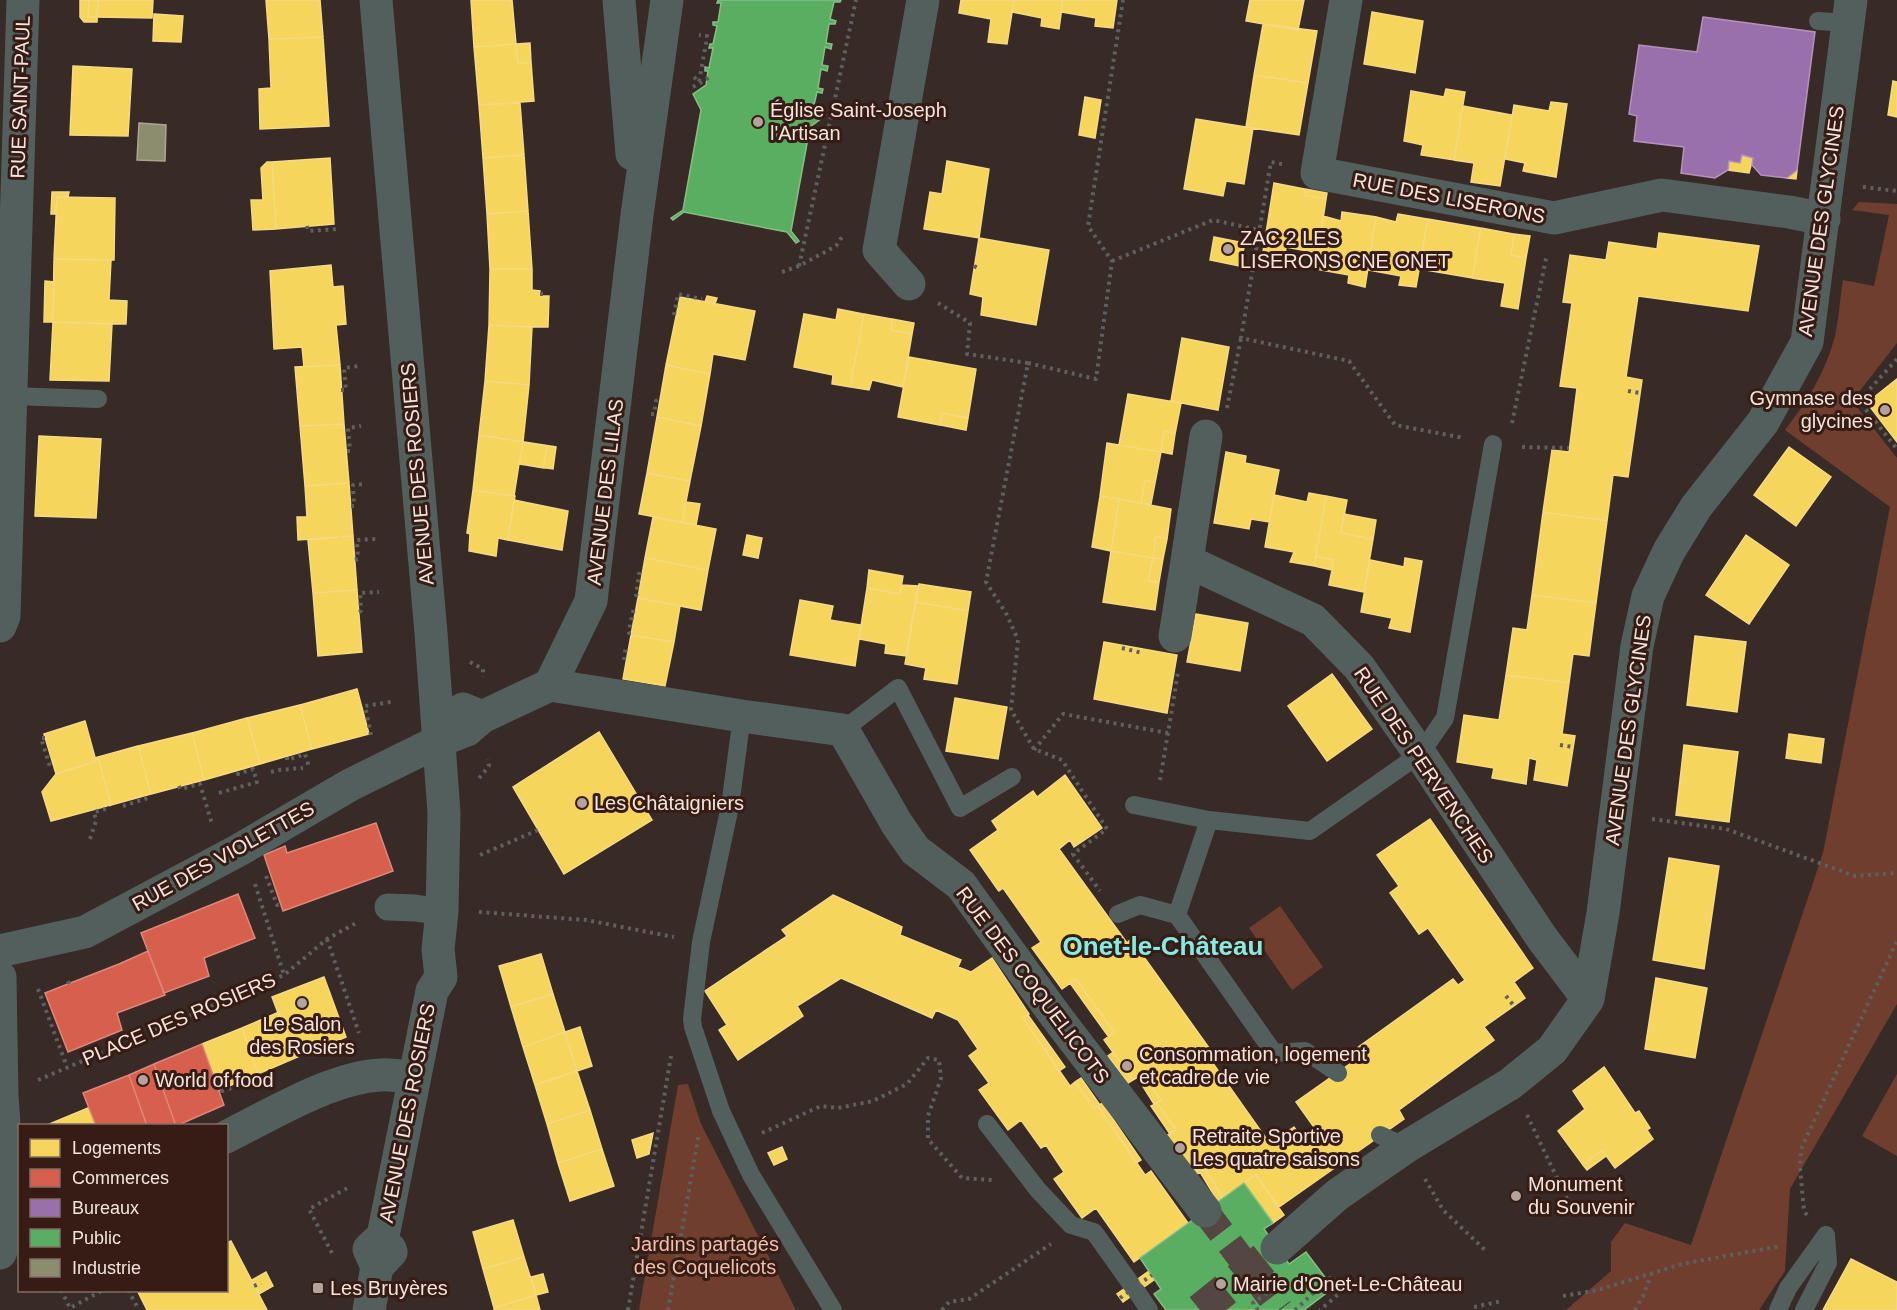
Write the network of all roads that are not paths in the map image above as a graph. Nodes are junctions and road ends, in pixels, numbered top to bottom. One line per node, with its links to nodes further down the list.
1 (22, 0): 11 (street, RUE SAINT-PAUL)
2 (376, 0): 19 (street, AVENUE DES ROSIERS)
3 (619, 0): 8 (street, AVENUE DES LILAS)
4 (667, 0): 8 (street, AVENUE DES LILAS)
5 (923, 0): 10 (street)
6 (1346, 0): 9 (street, RUE DES LISERONS)
7 (1839, 14): 9 (street, AVENUE DES GLYCINES)
8 (638, 215): 18 (street, AVENUE DES LILAS)
9 (1824, 219): 34 (street, AVENUE DES GLYCINES)
10 (909, 284)
11 (11, 396): 12 (lane); 16 (street, RUE SAINT-PAUL)
12 (98, 399)
13 (1206, 436): 15 (street)
14 (1500, 445): 24 (lane)
15 (1187, 561): 17 (street); 24 (street, RUE DES PERVENCHES)
16 (0, 626)
17 (1175, 636)
18 (550, 685): 20 (street); 21 (street)
19 (436, 699): 21 (street); 23 (street, AVENUE DES ROSIERS)
20 (742, 716): 22 (street); 43 (lane)
21 (482, 717): 23 (street)
22 (843, 730): 25 (lane); 39 (street, RUE DES COQUELICOTS)
23 (439, 741): 29 (street, AVENUE DES ROSIERS); 32 (street, RUE DES VIOLETTES)
24 (1420, 754): 27 (lane); 34 (street, RUE DES PERVENCHES)
25 (1012, 777)
26 (1134, 805): 27 (lane)
27 (1209, 820): 31 (lane)
28 (388, 907): 29 (street)
29 (442, 912): 36 (street, AVENUE DES ROSIERS)
30 (1118, 914): 31 (lane)
31 (1176, 915): 35 (lane)
32 (0, 951)
33 (0, 977): 40 (street)
34 (1588, 999): 41 (street, AVENUE DES GLYCINES)
35 (1338, 1073)
36 (414, 1078): 38 (street); 42 (street, AVENUE DES ROSIERS)
37 (987, 1124): 44 (lane)
38 (228, 1136)
39 (1206, 1211)
40 (10, 1235)
41 (1277, 1248)
42 (369, 1310)
43 (833, 1310)
44 (1149, 1310)
45 (1778, 1310): 46 (lane)
46 (1804, 1310)

